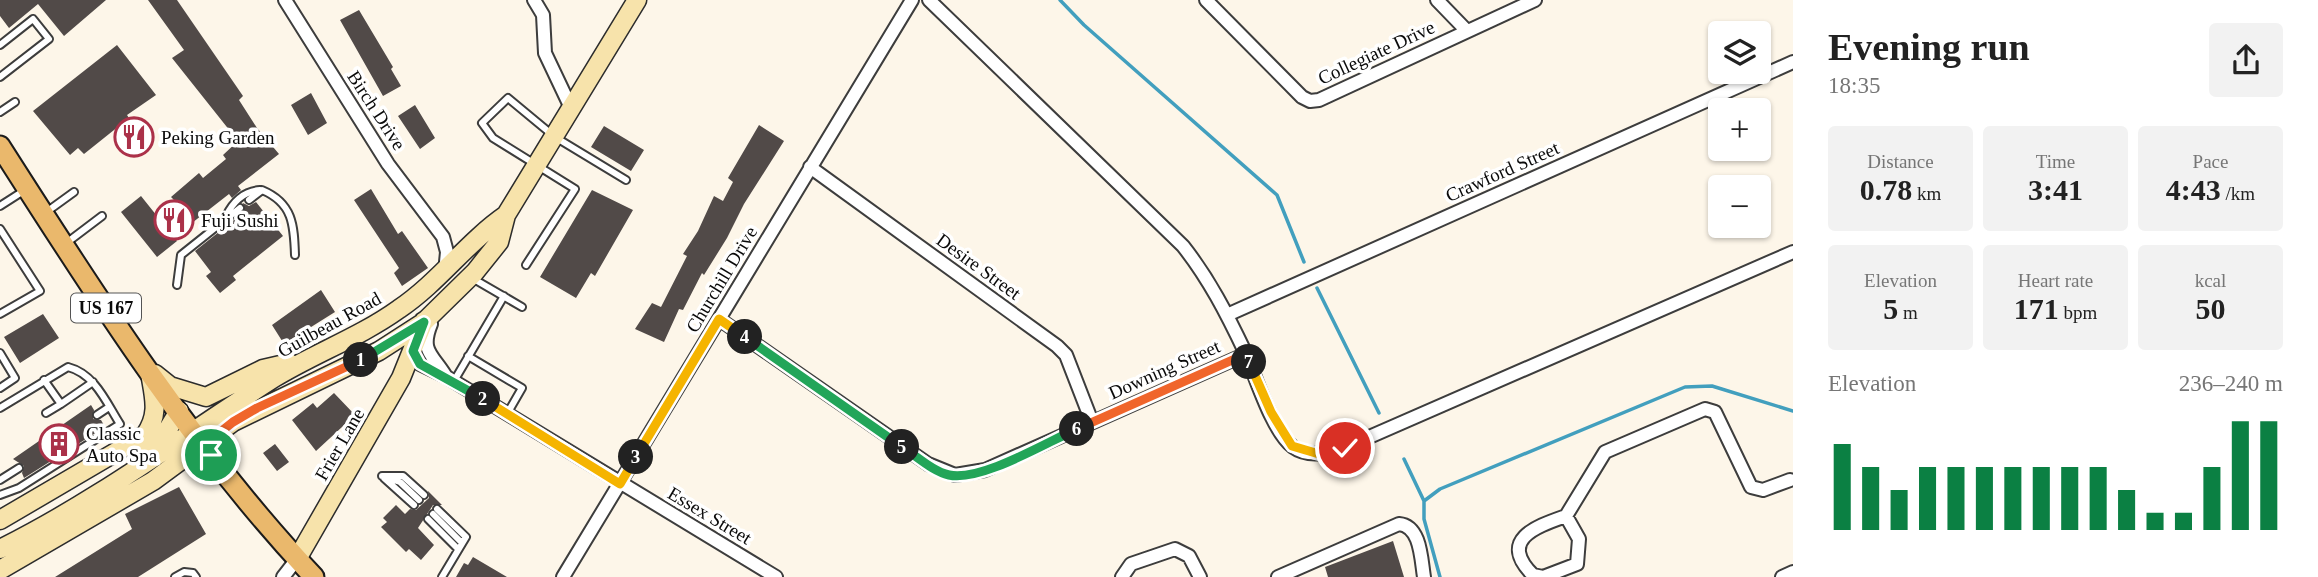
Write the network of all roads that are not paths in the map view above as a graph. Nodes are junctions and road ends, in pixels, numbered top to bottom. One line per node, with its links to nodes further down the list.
1 (285, 0): 32 (street, Birch Drive)
2 (534, 0): 14 (street)
3 (637, 0): 14 (street, Guilbeau Road)
4 (912, 0): 19 (street, Churchill Drive)
5 (929, 0): 44 (street)
6 (1206, 0): 9 (street, Collegiate Drive)
7 (1437, 0): 9 (street)
8 (1535, 0): 9 (street, Collegiate Drive)
9 (1467, 31)
10 (0, 45): 12 (lane)
11 (1793, 62): 44 (street, Crawford Street)
12 (0, 77)
13 (15, 102): 15 (lane)
14 (572, 110): 16 (street, Guilbeau Road)
15 (0, 113)
16 (555, 138): 18 (street, Guilbeau Road); 18 (lane); 20 (lane)
17 (0, 146): 21 (main road, US 167)
18 (538, 165): 28 (street, Guilbeau Road); 37 (lane)
19 (810, 167): 46 (street, Churchill Drive); 64 (street, Desire Street)
20 (626, 180)
21 (27, 188): 25 (lane); 27 (main road, US 167)
22 (261, 190): 24 (lane); 30 (lane); 36 (lane)
23 (74, 192): 27 (lane)
24 (249, 200)
25 (0, 206)
26 (240, 208): 30 (lane)
27 (44, 214): 34 (main road, US 167)
28 (506, 215): 33 (street, Guilbeau Road); 39 (street, Guilbeau Road)
29 (102, 216): 34 (lane)
30 (222, 222): 40 (lane)
31 (0, 229): 43 (lane)
32 (443, 237): 33 (street); 38 (street)
33 (477, 241): 38 (street, Guilbeau Road); 45 (street, Frier Lane)
34 (63, 246): 52 (main road, US 167)
35 (1793, 252): 49 (street, Downing Street)
36 (295, 255)
37 (527, 265)
38 (445, 272): 51 (street, Guilbeau Road)
39 (470, 277): 41 (lane); 45 (street, Guilbeau Road)
40 (177, 285)
41 (504, 296): 42 (lane); 50 (lane)
42 (522, 307)
43 (0, 314)
44 (1227, 315): 49 (street)
45 (431, 316): 47 (street, Frier Lane); 53 (street, Essex Street); 65 (street, Guilbeau Road)
46 (719, 319): 64 (street, Downing Street); 70 (street, Churchill Drive)
47 (413, 351): 53 (street, Essex Street); 77 (street, Frier Lane)
48 (0, 353): 56 (lane)
49 (1246, 354): 64 (street, Downing Street)
50 (468, 356): 53 (lane); 62 (lane)
51 (308, 359): 52 (street); 65 (street, Guilbeau Road)
52 (149, 370): 60 (main road, US 167); 73 (street)
53 (449, 378): 62 (street, Essex Street)
54 (44, 380): 55 (lane); 57 (lane); 59 (lane)
55 (93, 382): 57 (lane); 58 (lane)
56 (0, 388)
57 (61, 404): 61 (lane)
58 (109, 407): 63 (lane); 71 (lane)
59 (0, 408)
60 (179, 411): 65 (main road, US 167); 74 (street)
61 (46, 413)
62 (507, 414): 70 (street, Essex Street)
63 (97, 415)
64 (1092, 422)
65 (199, 439): 76 (street); 77 (main road, US 167); 78 (street)
66 (19, 468): 67 (lane)
67 (0, 480)
68 (399, 482): 68 (lane); 68 (lane)
69 (1792, 482): 72 (street)
70 (620, 484): 86 (street, Churchill Drive); 87 (street, Essex Street)
71 (0, 495)
72 (1566, 516): 72 (street)
73 (0, 520)
74 (0, 532)
75 (460, 545): 75 (lane); 85 (lane)
76 (0, 549)
77 (297, 559): 83 (street); 84 (main road, US 167)
78 (0, 569)
79 (1793, 572): 92 (street)
80 (1296, 573): 90 (street); 91 (street)
81 (175, 577): 82 (lane)
82 (196, 577)
83 (283, 577)
84 (314, 577)
85 (442, 577)
86 (563, 577)
87 (776, 577)
88 (1122, 577): 89 (street)
89 (1200, 577)
90 (1278, 577)
91 (1424, 577)
92 (1782, 577)

